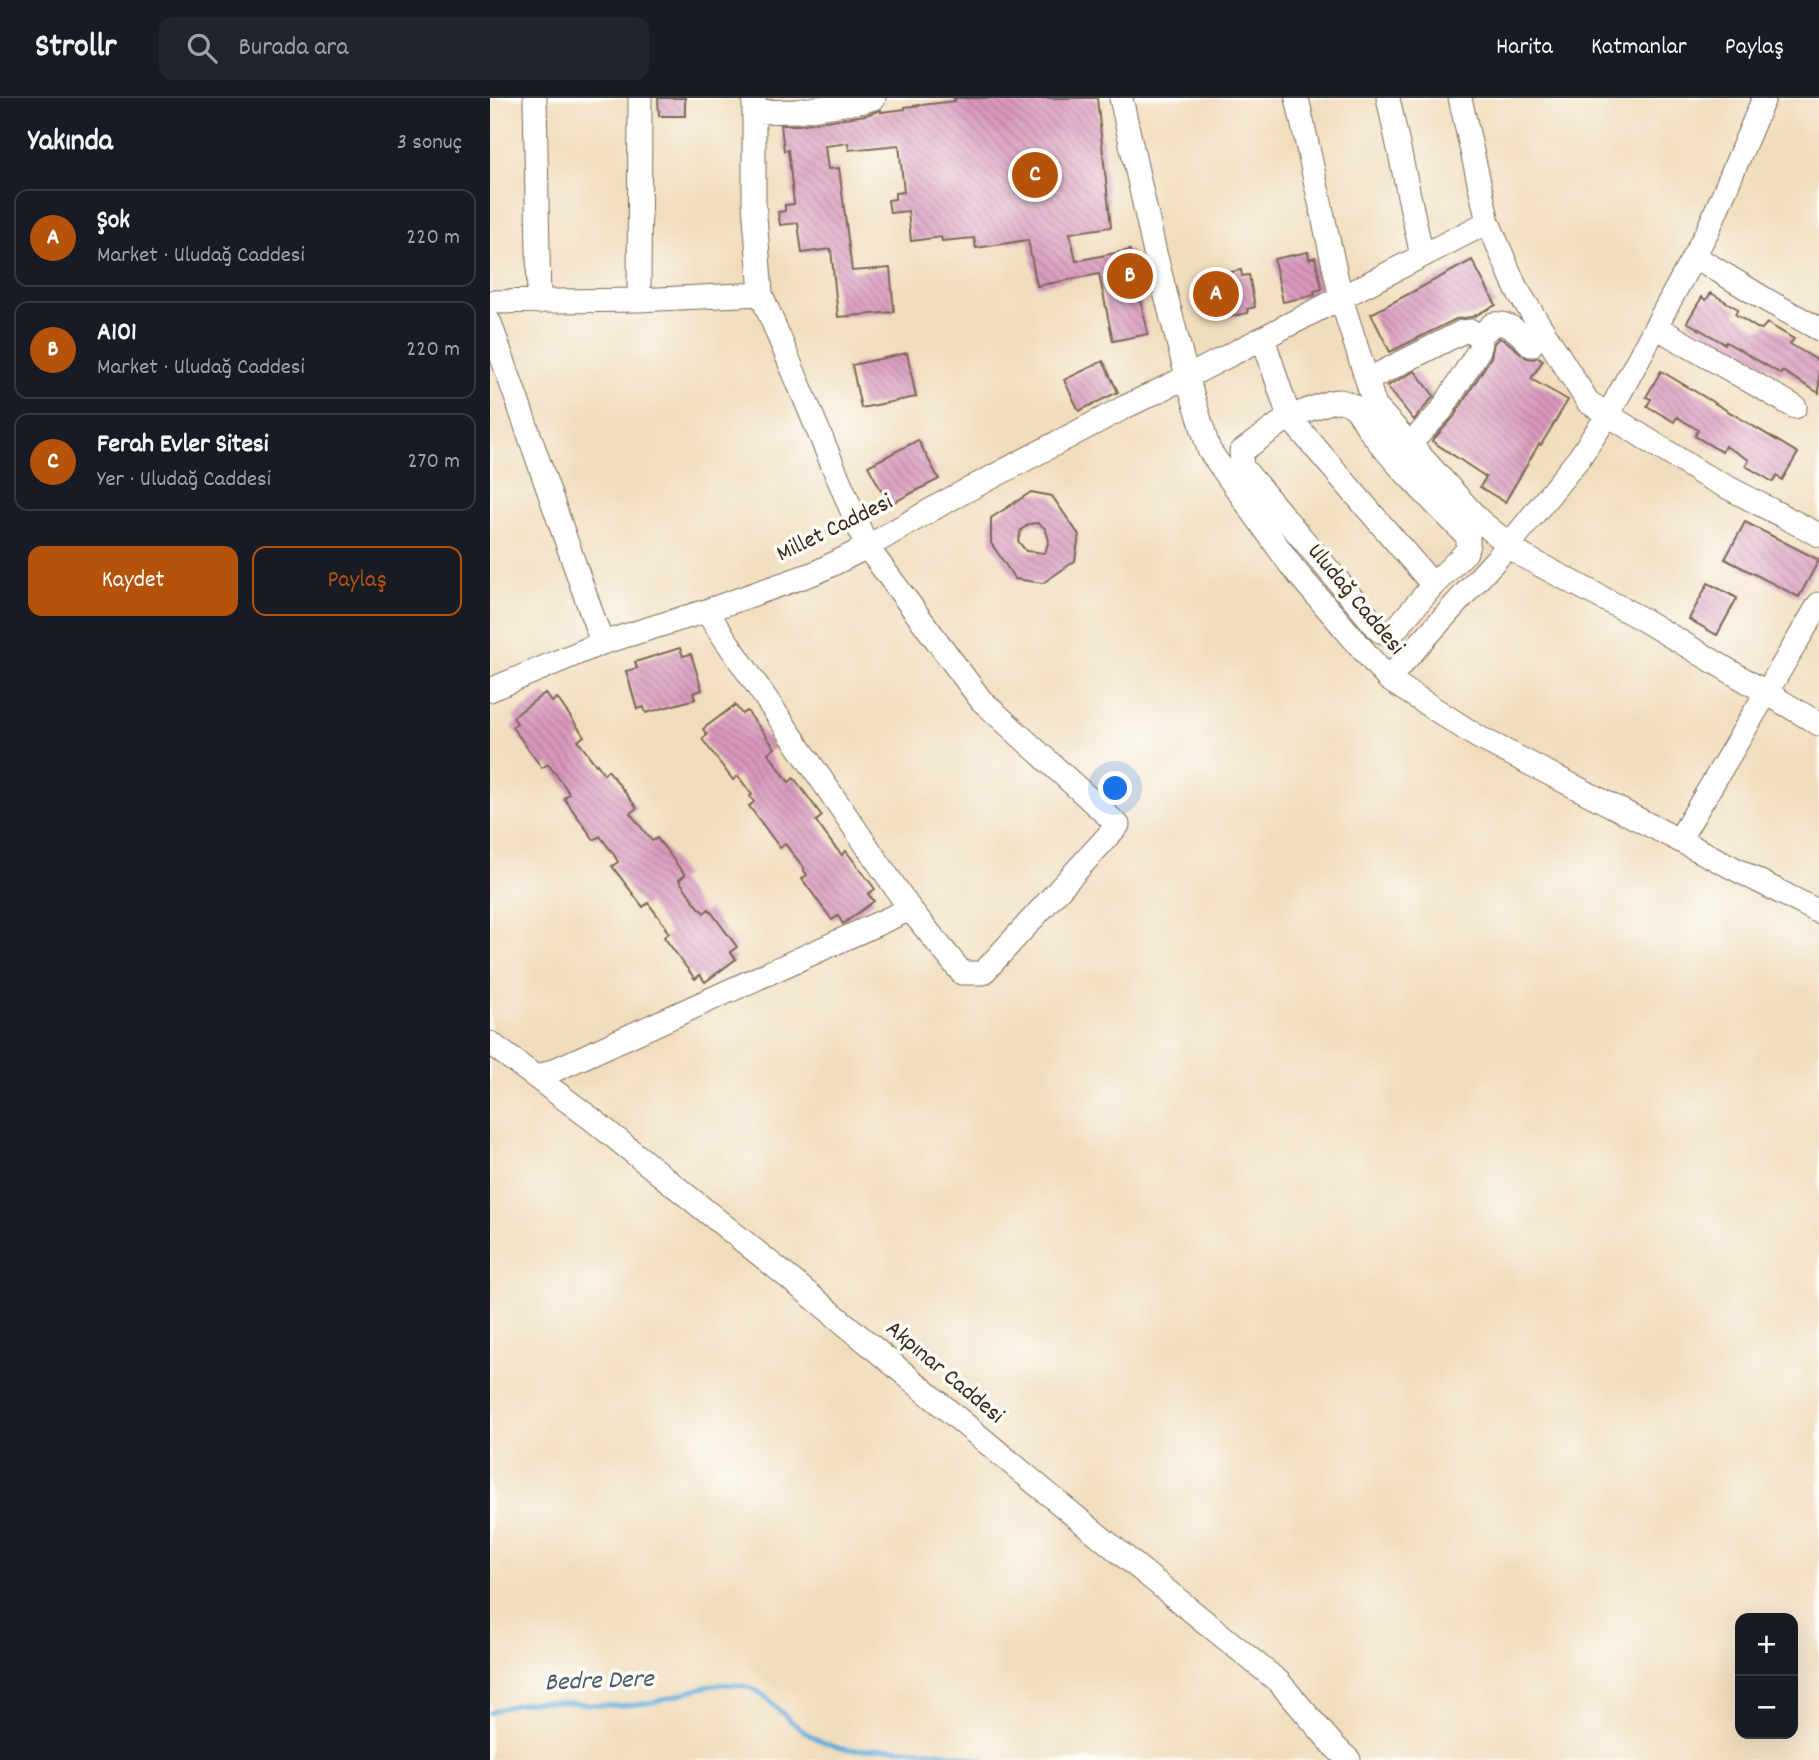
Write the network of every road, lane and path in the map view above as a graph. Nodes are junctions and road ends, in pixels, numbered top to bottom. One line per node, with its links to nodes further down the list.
1 (535, 98): 17 (street)
2 (640, 98): 15 (street)
3 (874, 98): 9 (street)
4 (1121, 98): 24 (street, Uludağ Caddesi)
5 (1297, 98): 14 (street)
6 (1388, 98): 11 (street)
7 (1460, 98): 10 (street)
8 (1764, 98): 12 (street)
9 (754, 105): 13 (street)
10 (1488, 222): 11 (street, Millet Caddesi); 27 (street)
11 (1422, 256): 14 (street, Millet Caddesi)
12 (1694, 256): 19 (street); 20 (street)
13 (761, 294): 15 (street); 32 (street)
14 (1341, 298): 22 (street, Millet Caddesi); 25 (street)
15 (639, 300): 17 (street)
16 (490, 302): 17 (street)
17 (539, 302)
18 (490, 323): 36 (street)
19 (1656, 327): 26 (street); 27 (street)
20 (1819, 329)
21 (1479, 337): 23 (street); 25 (street); 29 (street)
22 (1263, 338): 24 (street, Millet Caddesi); 28 (street)
23 (1531, 345)
24 (1187, 377): 32 (street, Millet Caddesi); 37 (street, Uludağ Caddesi)
25 (1367, 380): 29 (street)
26 (1795, 407)
27 (1608, 415): 30 (street); 31 (street)
28 (1289, 417): 33 (street); 33 (street); 33 (street)
29 (1409, 444): 31 (street)
30 (1819, 535)
31 (1509, 545): 37 (street); 39 (street)
32 (867, 547): 35 (street, Millet Caddesi); 42 (street)
33 (1433, 585)
34 (1819, 604): 39 (street)
35 (706, 611): 36 (street, Millet Caddesi); 42 (street)
36 (602, 643): 38 (street, Millet Caddesi)
37 (1388, 679): 41 (street, Uludağ Caddesi)
38 (490, 690)
39 (1767, 692): 40 (street); 41 (street)
40 (1819, 724)
41 (1679, 840): 43 (street, Uludağ Caddesi)
42 (910, 909): 45 (street)
43 (1819, 912)
44 (490, 1043): 45 (street, Akpınar Caddesi)
45 (537, 1078): 46 (street, Akpınar Caddesi)
46 (1349, 1760)

